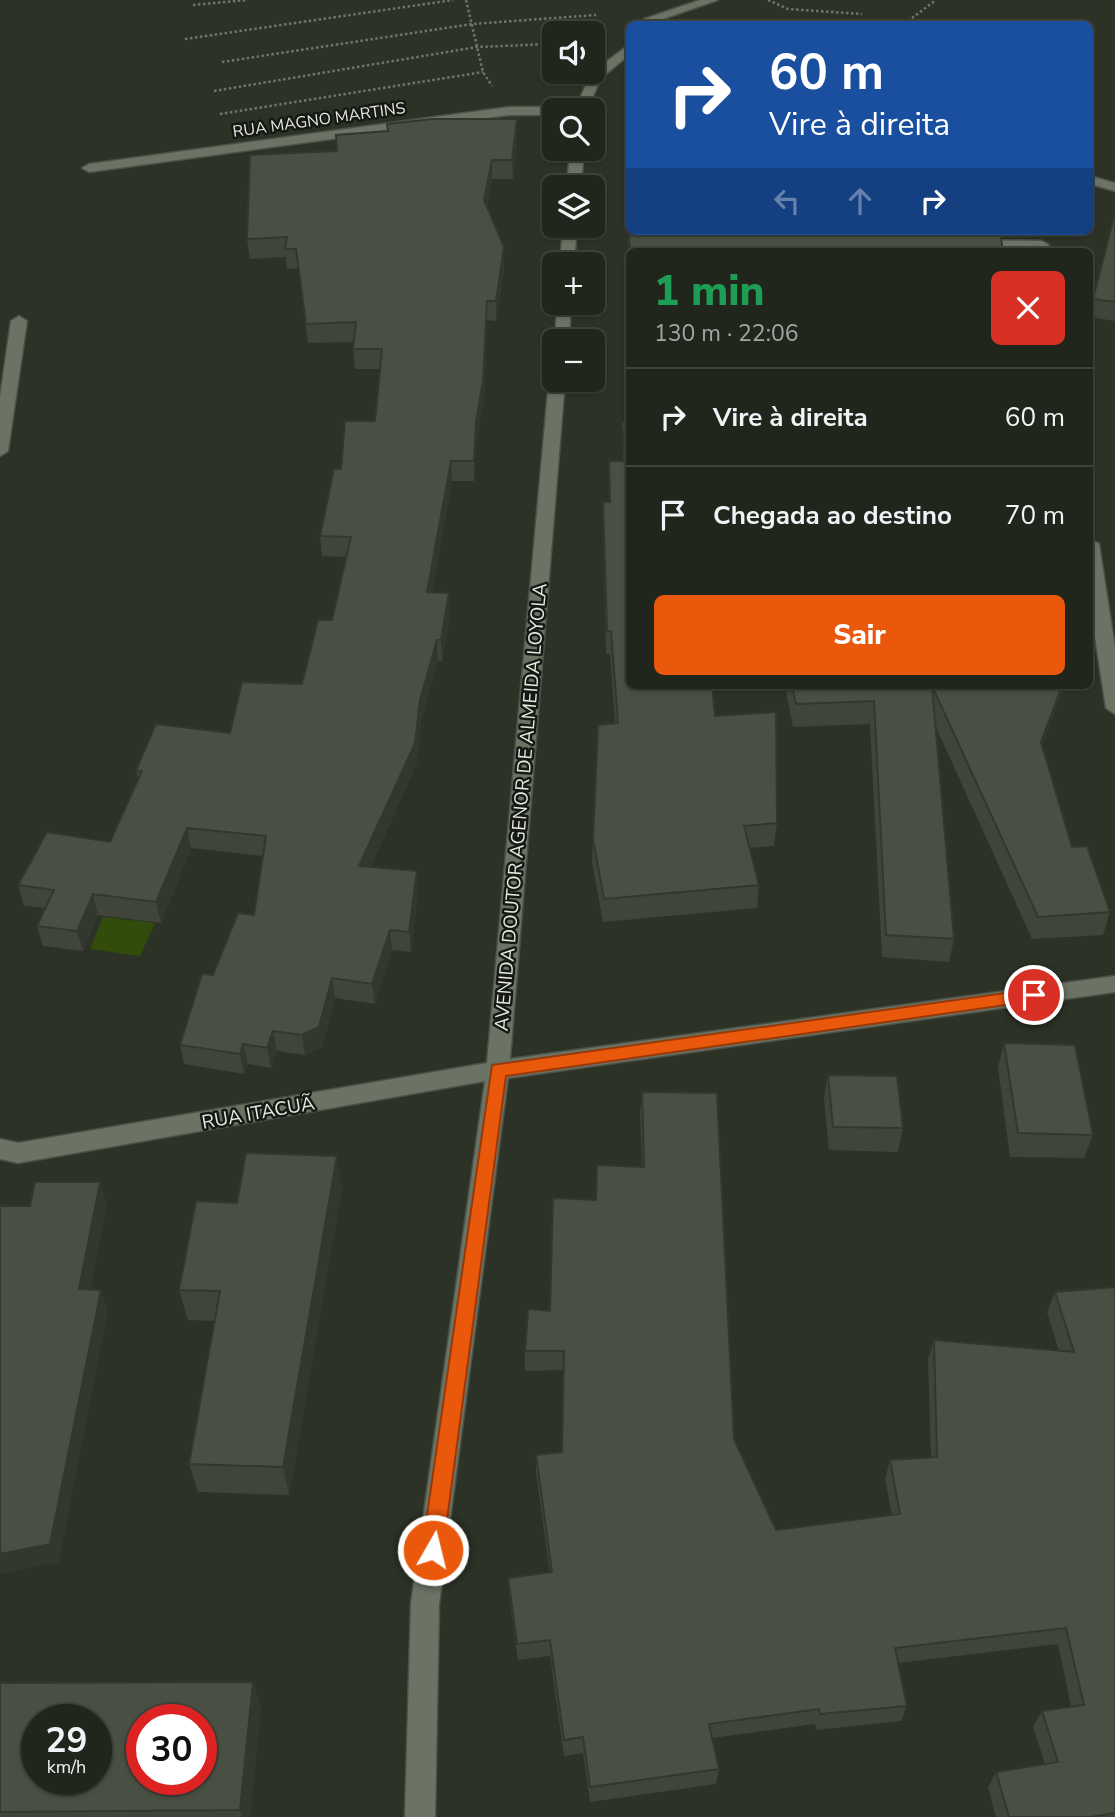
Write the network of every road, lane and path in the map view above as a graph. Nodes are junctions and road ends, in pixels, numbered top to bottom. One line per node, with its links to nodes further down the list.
1 (247, 0): 7 (path)
2 (453, 0): 17 (path)
3 (466, 0): 16 (path)
4 (712, 0): 14 (street)
5 (768, 0): 11 (path)
6 (936, 0): 15 (path)
7 (237, 1): 8 (path)
8 (204, 2): 9 (path)
9 (193, 5)
10 (650, 5): 13 (street)
11 (862, 14)
12 (596, 15): 16 (path)
13 (649, 21)
14 (652, 21)
15 (908, 21)
16 (472, 24): 19 (path); 21 (path)
17 (185, 39)
18 (542, 44): 19 (path)
19 (477, 47): 22 (path); 23 (path)
20 (626, 51): 24 (street)
21 (222, 62)
22 (483, 72): 25 (path); 27 (path)
23 (214, 90)
24 (586, 98)
25 (509, 111): 26 (street, RUA MAGNO MARTINS); 28 (street, RUA MAGNO MARTINS)
26 (542, 111)
27 (220, 114)
28 (89, 168)
29 (1093, 181): 30 (street)
30 (1115, 187)
31 (1042, 243): 32 (street)
32 (961, 244)
33 (19, 321): 35 (street)
34 (556, 392): 39 (street, AVENIDA DOUTOR AGENOR DE ALMEIDA LOYOLA)
35 (0, 451)
36 (1093, 564): 37 (street)
37 (1115, 708)
38 (1115, 984): 39 (street, RUA ITACUÃ)
39 (498, 1070): 40 (street, RUA ITACUÃ); 41 (street, AVENIDA DOUTOR AGENOR DE ALMEIDA LOYOLA)
40 (9, 1151)
41 (420, 1817)

